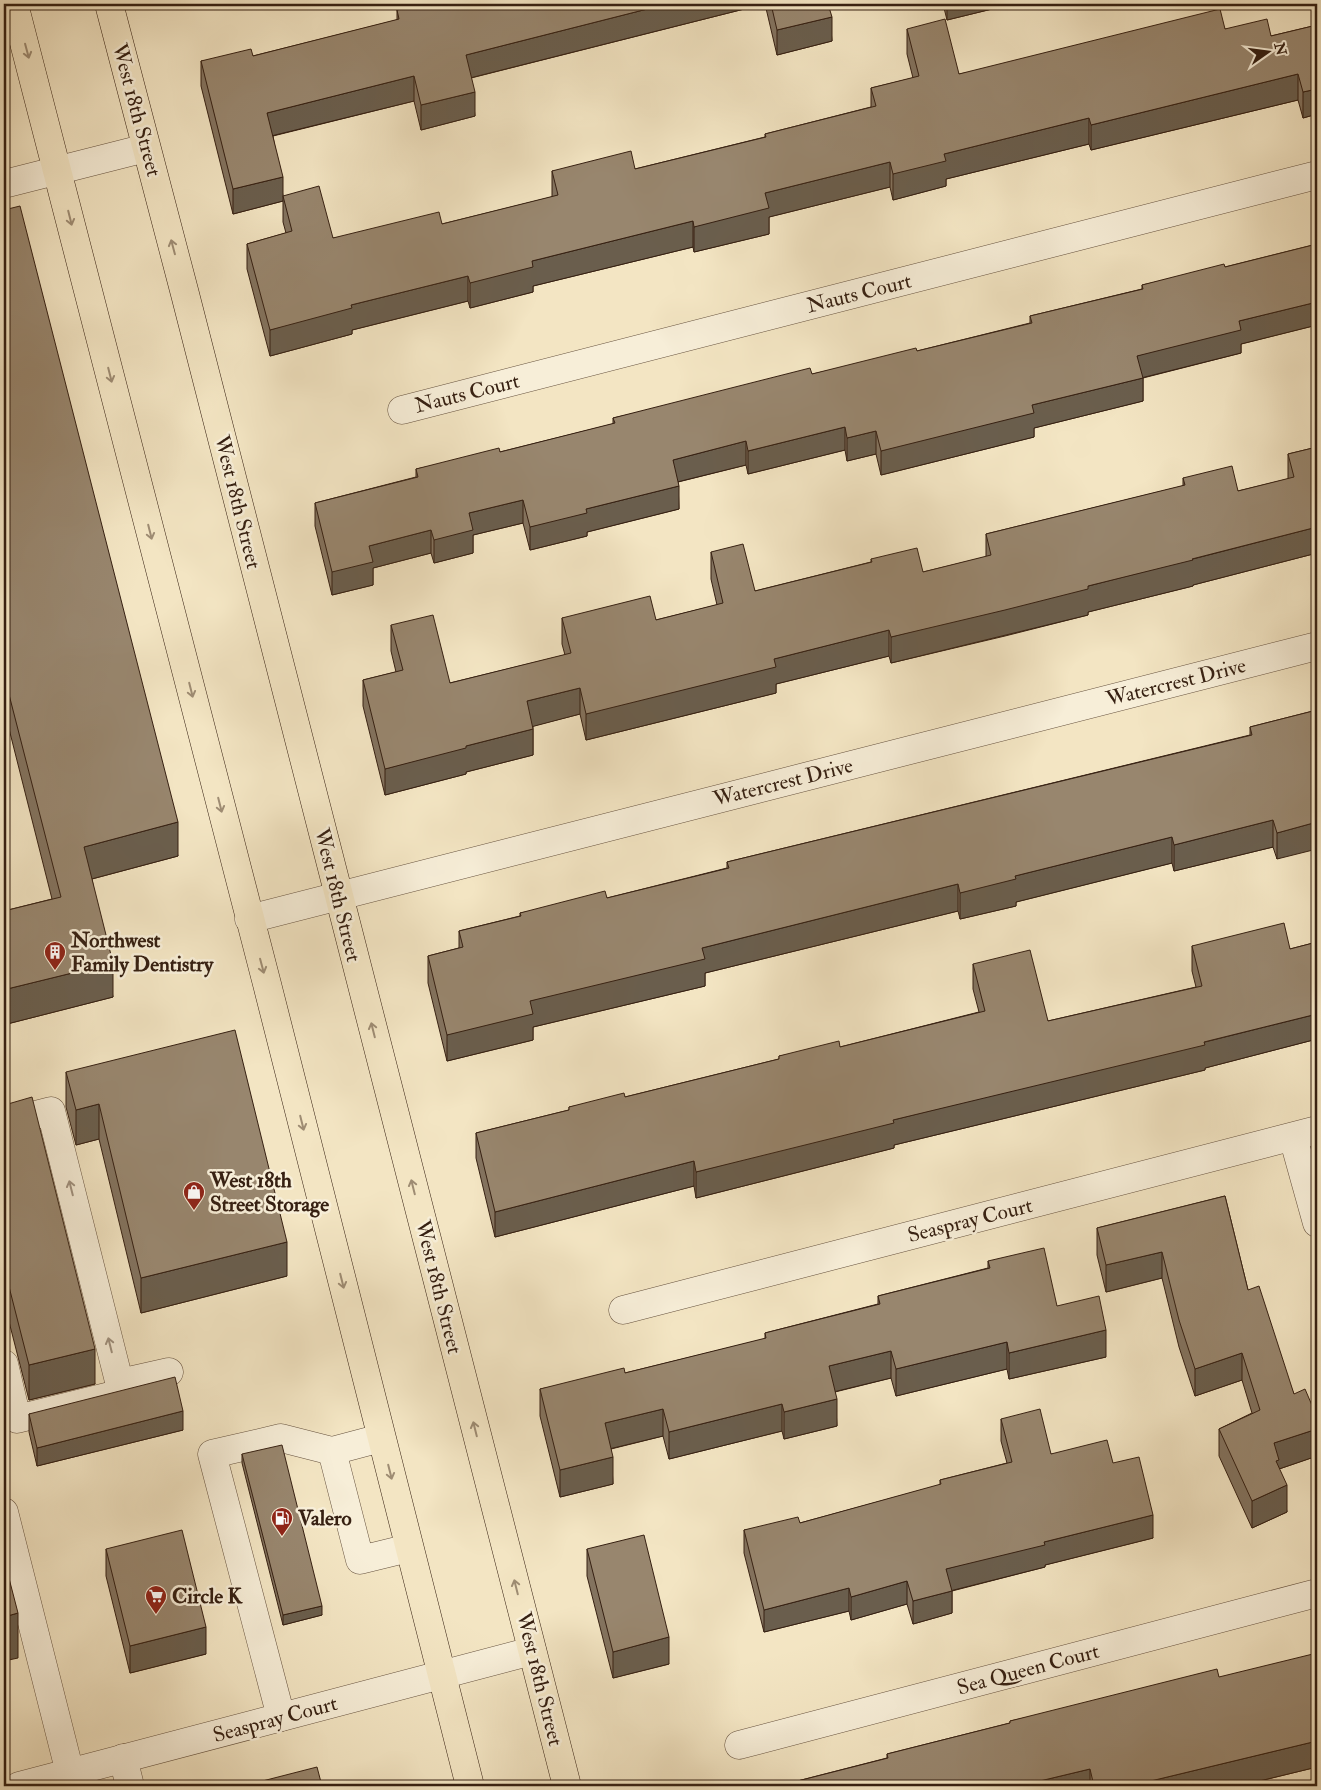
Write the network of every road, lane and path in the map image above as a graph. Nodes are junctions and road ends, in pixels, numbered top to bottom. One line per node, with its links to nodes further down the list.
1 (14, 4): 4 (main road, one-way to 4)
2 (109, 4): 3 (main road, West 18th Street)
3 (146, 148): 4 (street); 9 (main road, West 18th Street, one-way to 3)
4 (58, 170): 6 (street); 10 (main road, one-way to 10)
5 (1317, 175): 7 (street, Nauts Court)
6 (4, 184)
7 (402, 410)
8 (1317, 646): 9 (street, Watercrest Drive)
9 (338, 896): 10 (street, Watercrest Drive); 23 (main road, West 18th Street, one-way to 9)
10 (249, 919): 18 (main road, one-way to 18)
11 (4, 1123): 17 (street, one-way to 11)
12 (1305, 1134): 13 (street); 14 (street, Seaspray Court)
13 (1317, 1223)
14 (623, 1310)
15 (4, 1364): 17 (street)
16 (169, 1372): 17 (street)
17 (120, 1383)
18 (381, 1438): 19 (street); 21 (main road, one-way to 21)
19 (332, 1451): 21 (street); 25 (street)
20 (4, 1512): 28 (street)
21 (409, 1548): 24 (main road)
22 (1317, 1594): 26 (street, Sea Queen Court)
23 (532, 1651): 24 (street, Seaspray Court); 32 (main road, West 18th Street)
24 (442, 1675): 25 (street, Seaspray Court); 31 (main road)
25 (281, 1717): 27 (street, Seaspray Court)
26 (739, 1745)
27 (123, 1758): 28 (street, Seaspray Court); 30 (street)
28 (70, 1773): 29 (street, Seaspray Court)
29 (19, 1786)
30 (130, 1786)
31 (470, 1786)
32 (567, 1786)

